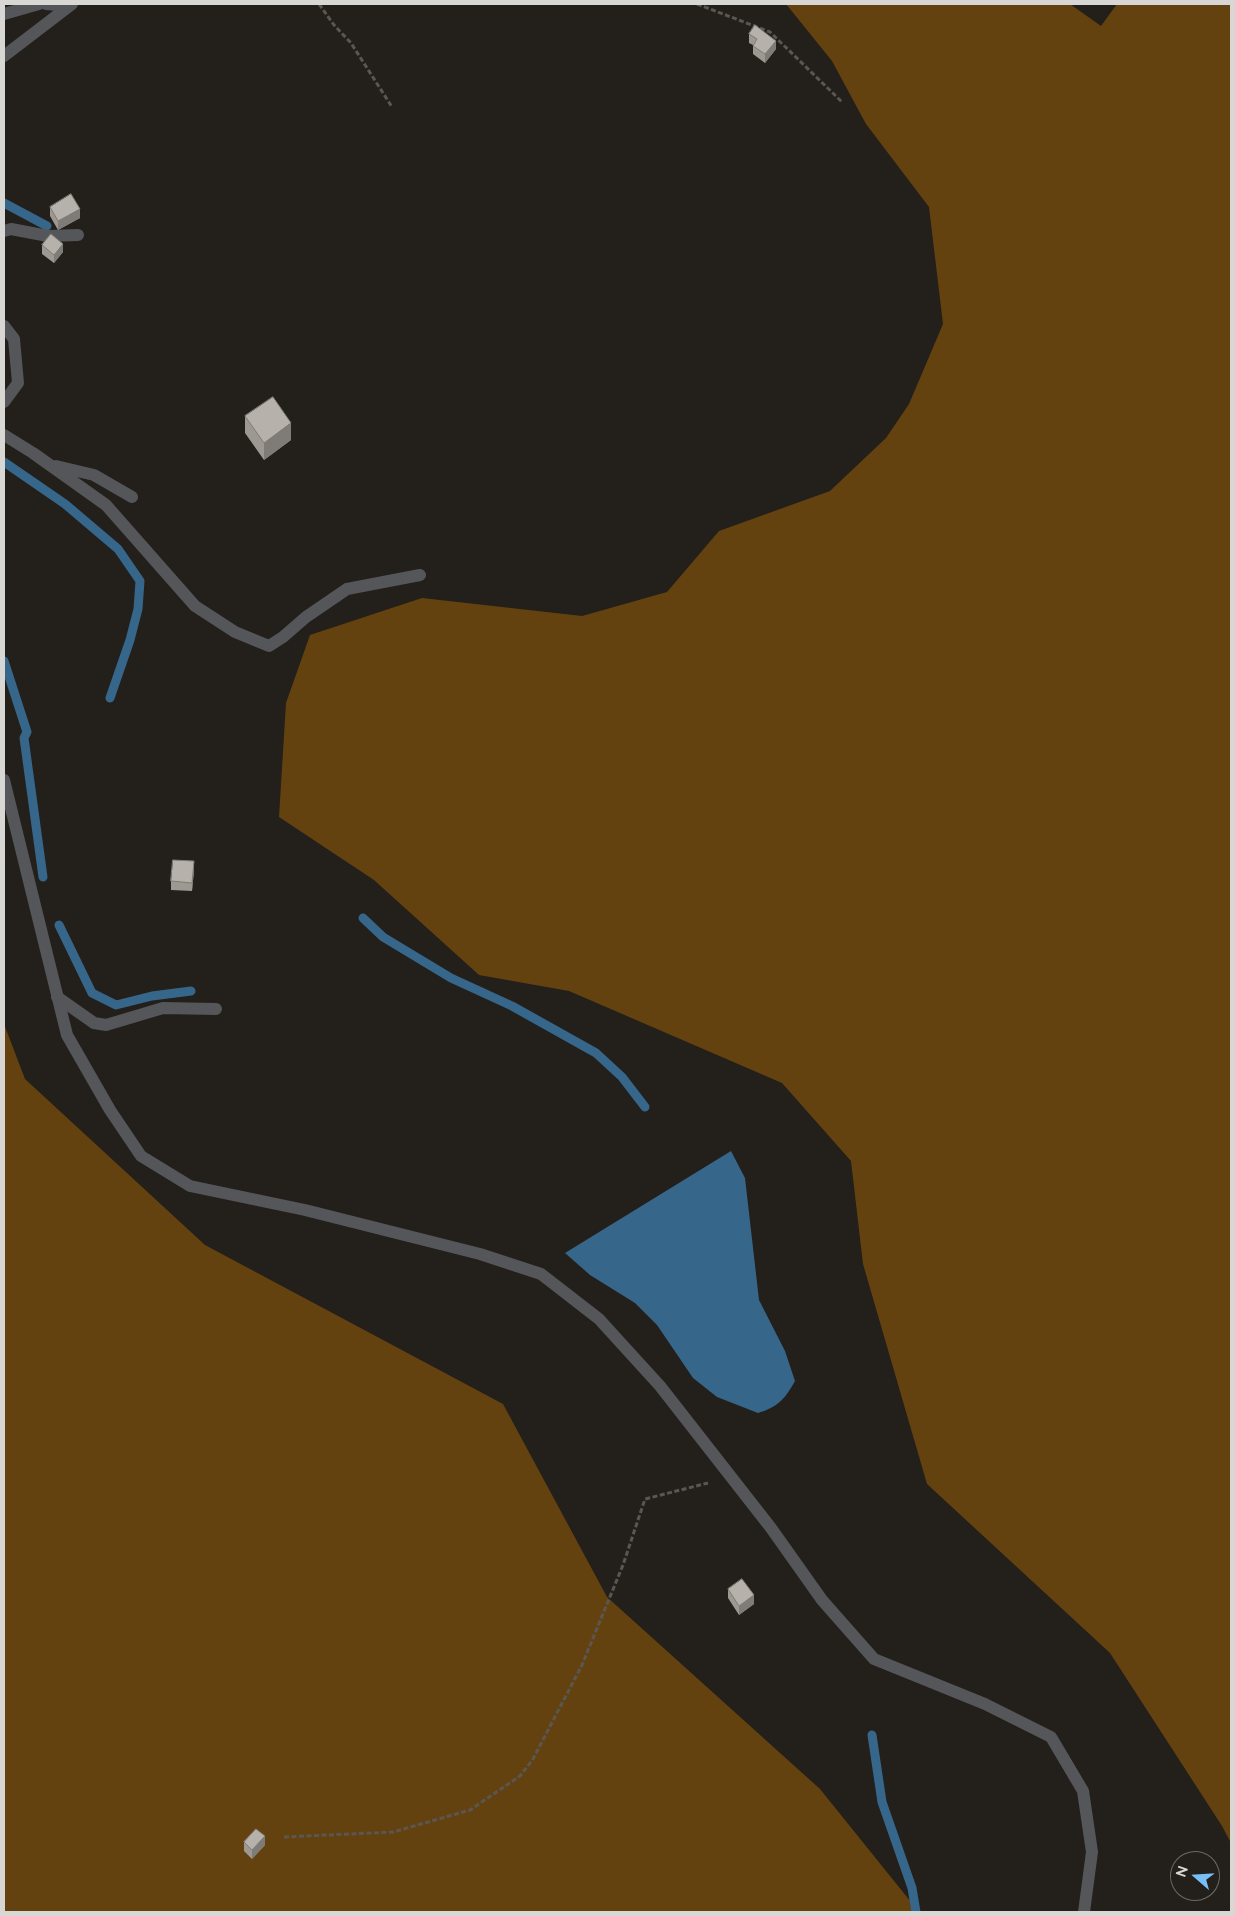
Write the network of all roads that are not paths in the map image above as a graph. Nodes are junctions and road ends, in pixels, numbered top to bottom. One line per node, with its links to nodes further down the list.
1 (40, 4): 4 (street)
2 (46, 4): 3 (street)
3 (70, 5): 5 (street)
4 (4, 14)
5 (4, 56)
6 (4, 231): 7 (street)
7 (78, 235)
8 (4, 326): 9 (street)
9 (4, 402)
10 (4, 435): 11 (street)
11 (49, 464): 12 (street); 13 (street)
12 (132, 497)
13 (420, 575)
14 (4, 780): 15 (street)
15 (57, 997): 16 (street); 17 (street)
16 (216, 1009)
17 (1084, 1912)

